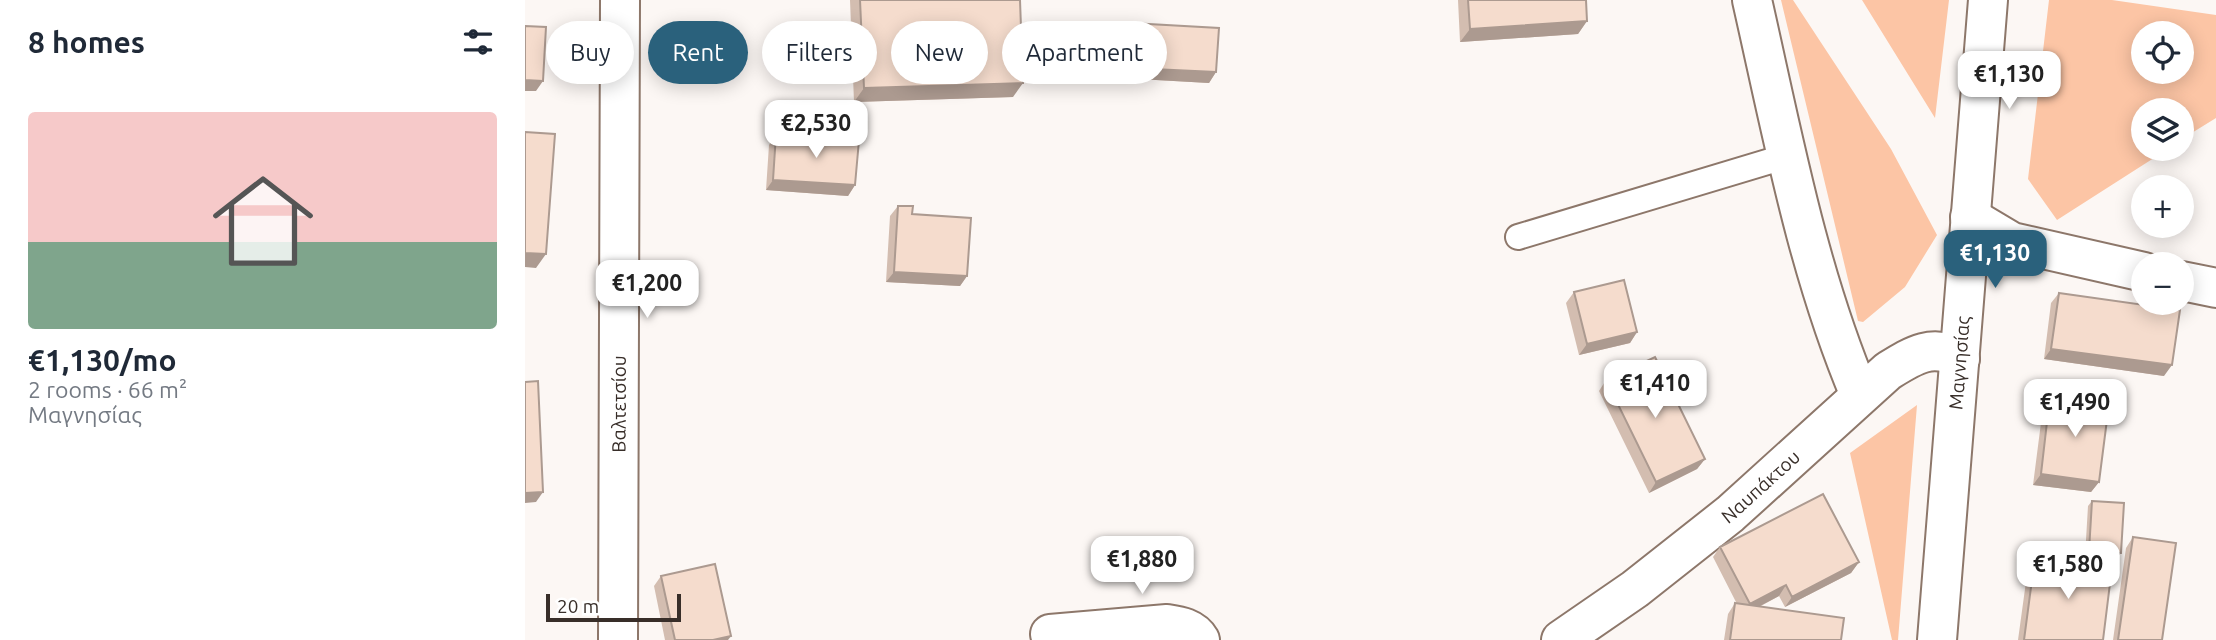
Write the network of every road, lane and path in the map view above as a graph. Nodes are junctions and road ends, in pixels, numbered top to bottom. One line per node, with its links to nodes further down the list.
1 (620, 0): 13 (street, Βαλτετσίου)
2 (1752, 0): 4 (street)
3 (1988, 0): 5 (street, Μαγνησίας)
4 (1787, 156): 6 (lane); 11 (street)
5 (1970, 216): 7 (street); 10 (street, Μαγνησίας)
6 (1518, 237)
7 (2131, 269)
8 (2194, 283): 9 (street)
9 (2216, 288)
10 (1960, 359): 11 (street, Ναυπάκτου); 16 (street, Μαγνησίας)
11 (1860, 395): 15 (street, Ναυπάκτου)
12 (1050, 634): 14 (street)
13 (618, 640)
14 (1200, 640)
15 (1561, 640)
16 (1937, 640)

